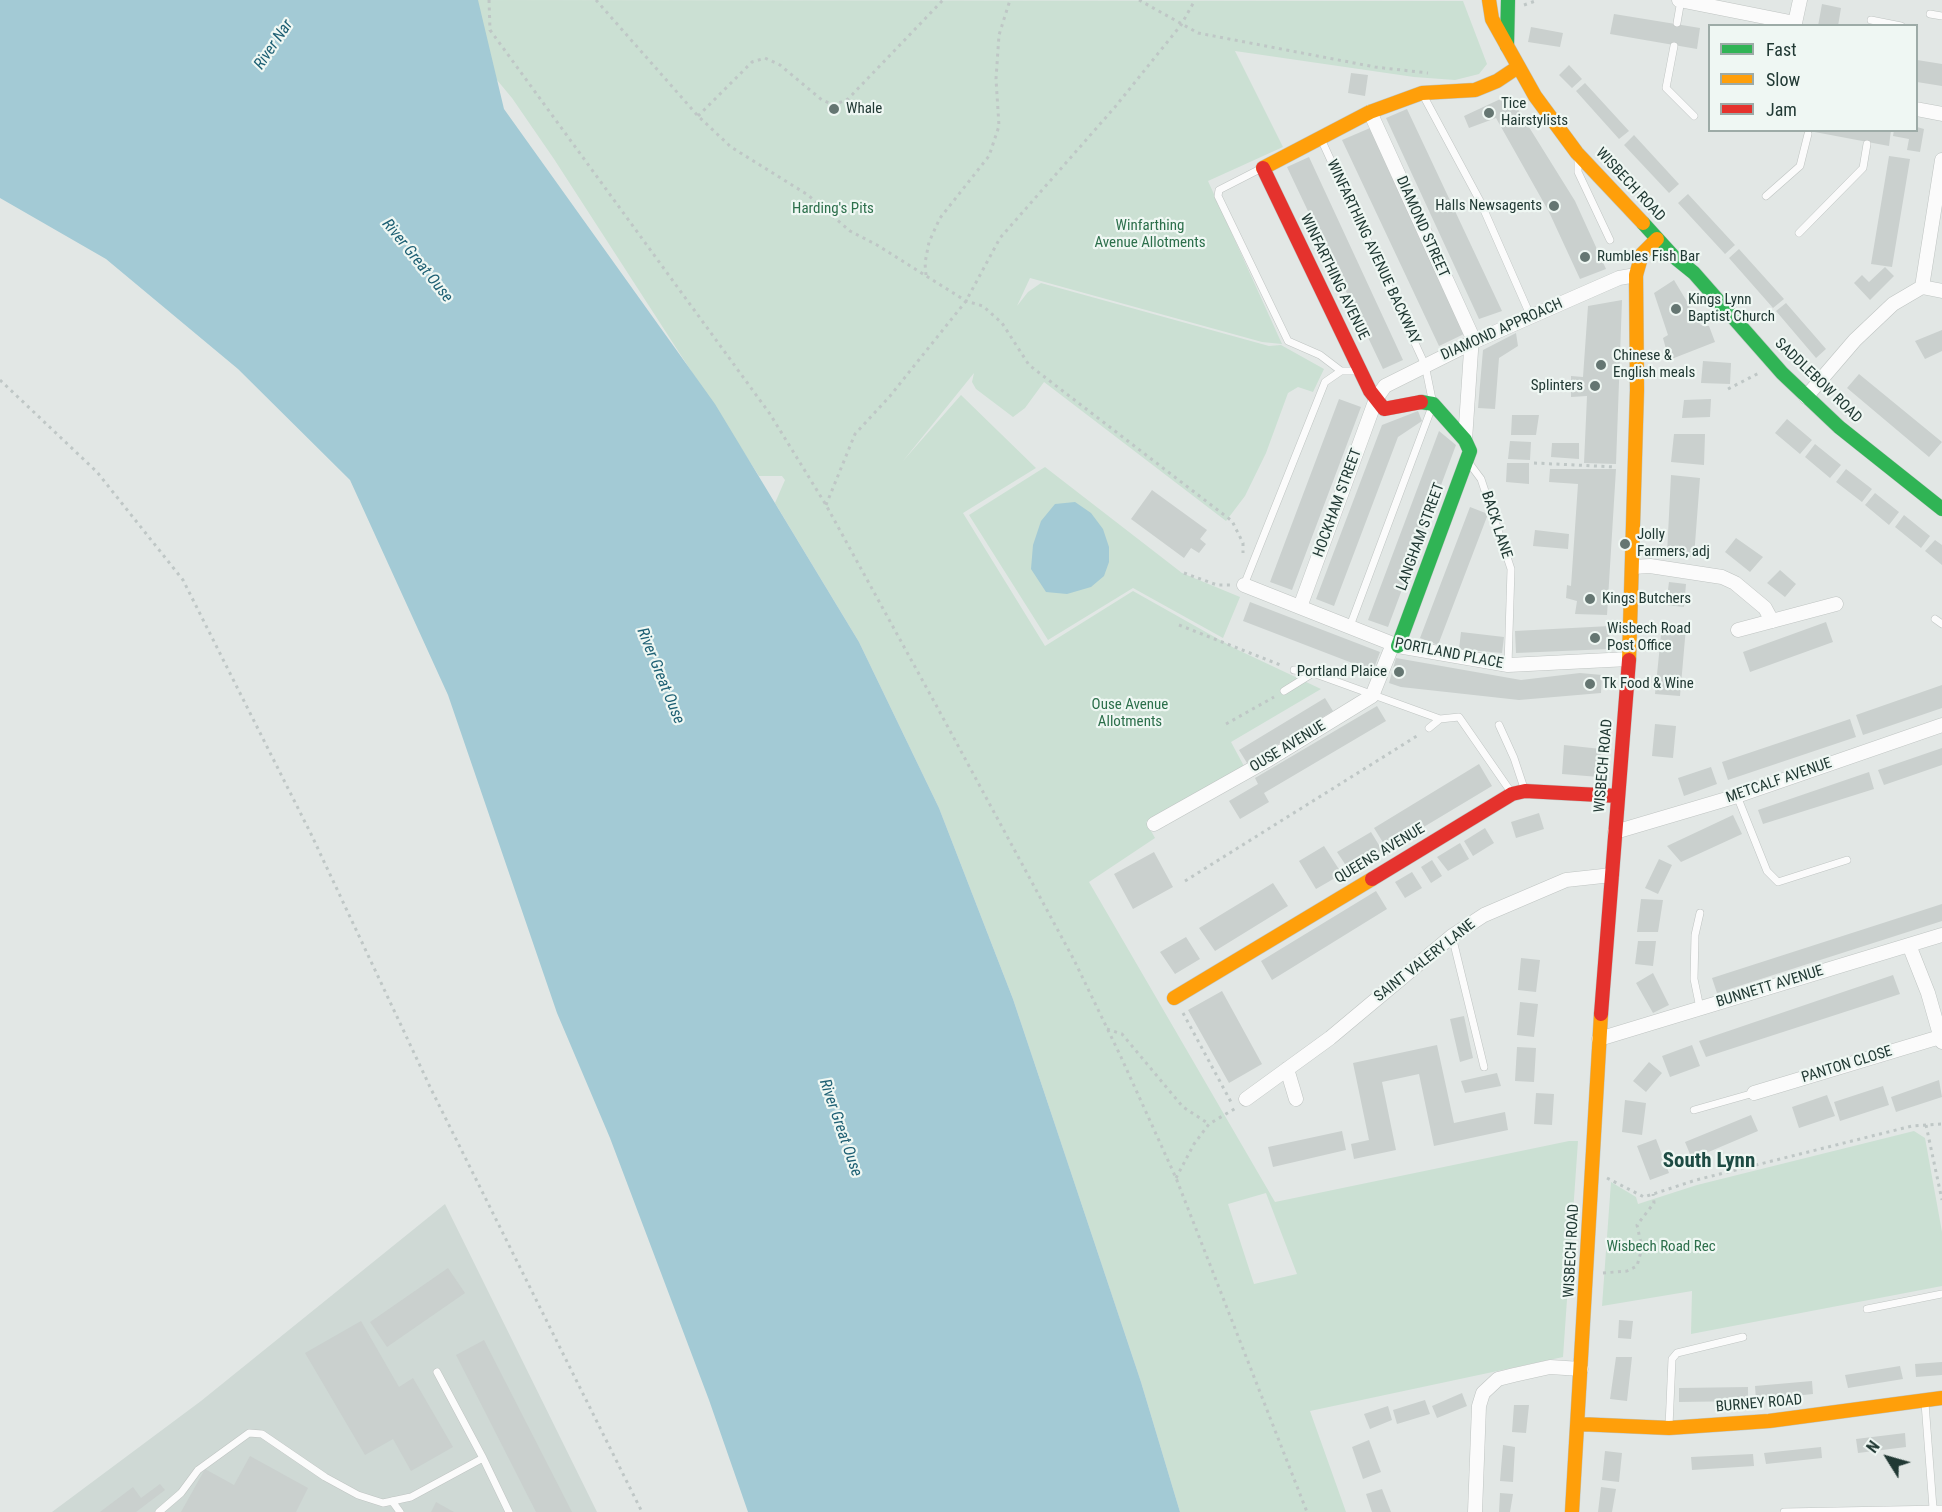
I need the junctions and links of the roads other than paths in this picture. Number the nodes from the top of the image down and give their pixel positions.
1 (1489, 0) edge
2 (1508, 0) edge
3 (1680, 0) edge
4 (1800, 0) edge
5 (1930, 14) dead end
6 (1942, 16) edge
7 (1871, 20) dead end
8 (1677, 23) dead end
9 (1795, 24) edge
10 (1893, 24) edge
11 (1507, 46) junction
12 (1674, 46) dead end
13 (1518, 67) junction
14 (1422, 93) junction
15 (1918, 109) edge
16 (1370, 112) junction
17 (1942, 114) edge
18 (1694, 116) dead end
19 (1808, 134) dead end
20 (1321, 139) junction
21 (1867, 144) dead end
22 (1577, 153) junction
23 (1942, 160) edge
24 (1263, 168) junction
25 (1766, 196) dead end
26 (1799, 233) dead end
27 (1657, 239) junction
28 (1610, 240) dead end
29 (1636, 275) junction
30 (1922, 287) junction
31 (1942, 291) edge
32 (1531, 316) junction
33 (1473, 342) junction
34 (1425, 365) junction
35 (1341, 371) junction
36 (1361, 371) junction
37 (1806, 397) junction
38 (1376, 399) junction
39 (1433, 404) junction
40 (1465, 440) junction
41 (1467, 461) junction
42 (1942, 509) edge
43 (1633, 567) junction
44 (1244, 585) joint
45 (1836, 604) dead end
46 (1300, 607) junction
47 (1935, 618) dead end
48 (1772, 621) junction
49 (1942, 624) edge
50 (1350, 626) junction
51 (1738, 630) dead end
52 (1396, 645) junction
53 (1629, 659) junction
54 (1508, 665) junction
55 (1294, 670) road end
56 (1312, 673) junction
57 (1284, 691) road end
58 (1372, 696) junction
59 (1440, 719) junction
60 (1499, 724) dead end
61 (1942, 725) edge
62 (1430, 728) road end
63 (1518, 792) junction
64 (1618, 796) junction
65 (1737, 796) junction
66 (1154, 824) dead end
67 (1615, 832) junction
68 (1847, 860) dead end
69 (1612, 875) junction
70 (1700, 913) dead end
71 (1942, 935) edge
72 (1452, 936) junction
73 (1909, 945) junction
74 (1174, 998) road end
75 (1700, 1008) junction
76 (1599, 1039) junction
77 (1941, 1039) edge
78 (1484, 1067) dead end
79 (1287, 1069) junction
80 (1754, 1093) joint
81 (1296, 1099) dead end
82 (1246, 1100) road end
83 (1694, 1110) dead end
84 (1942, 1294) edge
85 (1867, 1309) dead end
86 (1743, 1336) dead end
87 (1581, 1369) junction
88 (437, 1372) dead end
89 (1942, 1398) edge
90 (1925, 1401) junction
91 (1578, 1424) junction
92 (1669, 1428) junction
93 (483, 1458) junction
94 (392, 1501) junction
95 (1933, 1508) junction
96 (1942, 1509) edge
97 (159, 1512) edge
98 (400, 1512) edge
99 (509, 1512) edge
100 (1475, 1512) edge
101 (1572, 1512) edge
102 (1784, 1512) edge

1 - 11 street, WISBECH ROAD
2 - 11 street, WISBECH ROAD
3 - 8 lane
3 - 9 street
4 - 9 street
5 - 6 lane
7 - 10 lane
11 - 13 street, WISBECH ROAD
12 - 18 lane
13 - 14 street
13 - 22 street, WISBECH ROAD
14 - 16 street
14 - 32 lane
15 - 17 street
16 - 20 street
16 - 33 street, DIAMOND STREET
19 - 25 lane
20 - 24 street
20 - 34 lane, WINFARTHING AVENUE BACKWAY
21 - 26 lane
22 - 27 street, WISBECH ROAD
22 - 28 lane
23 - 30 street
24 - 35 lane
24 - 36 street, WINFARTHING AVENUE
27 - 29 street, WISBECH ROAD
27 - 37 street, SADDLEBOW ROAD
29 - 32 street, DIAMOND APPROACH
29 - 43 street, WISBECH ROAD
30 - 31 street
30 - 37 street
32 - 33 street, DIAMOND APPROACH
33 - 34 street, DIAMOND APPROACH
33 - 40 street
34 - 38 street, DIAMOND APPROACH
34 - 39 lane, WINFARTHING AVENUE BACKWAY
35 - 36 lane
35 - 44 lane
36 - 38 street, WINFARTHING AVENUE
37 - 42 street, SADDLEBOW ROAD
38 - 39 street
38 - 46 street, HOCKHAM STREET
39 - 40 street
39 - 50 lane
40 - 41 street, LANGHAM STREET
41 - 52 street, LANGHAM STREET
41 - 54 lane, BACK LANE
43 - 48 street
43 - 53 street, WISBECH ROAD
44 - 46 street, PORTLAND PLACE
45 - 48 street
46 - 50 street, PORTLAND PLACE
47 - 49 lane
48 - 51 street
50 - 52 street, PORTLAND PLACE
52 - 54 street, PORTLAND PLACE
52 - 58 street
53 - 54 street, PORTLAND PLACE
53 - 64 street, WISBECH ROAD
55 - 56 lane
56 - 57 lane
56 - 58 lane
58 - 59 lane
58 - 66 street, OUSE AVENUE
59 - 62 lane
59 - 63 lane
60 - 63 lane
61 - 65 street, METCALF AVENUE
63 - 64 street
63 - 74 street, QUEENS AVENUE
64 - 67 street, WISBECH ROAD
65 - 67 street, METCALF AVENUE
65 - 68 lane
67 - 69 street, WISBECH ROAD
69 - 72 street, SAINT VALERY LANE
69 - 76 street, WISBECH ROAD
70 - 75 lane
71 - 73 street, BUNNETT AVENUE
72 - 78 lane
72 - 79 street, SAINT VALERY LANE
73 - 75 street, BUNNETT AVENUE
73 - 77 street, PANTON CLOSE
75 - 76 street, BUNNETT AVENUE
76 - 87 street, WISBECH ROAD
77 - 80 street, PANTON CLOSE
79 - 81 street
79 - 82 street, SAINT VALERY LANE
80 - 83 lane
84 - 85 lane
86 - 92 lane
87 - 91 street, WISBECH ROAD
87 - 100 street
88 - 93 lane
89 - 90 street, BURNEY ROAD
90 - 92 street, BURNEY ROAD
90 - 95 lane
91 - 92 street, BURNEY ROAD
91 - 101 street, WISBECH ROAD
93 - 94 lane
93 - 99 lane
94 - 97 lane
94 - 98 lane
95 - 96 lane
95 - 102 lane

